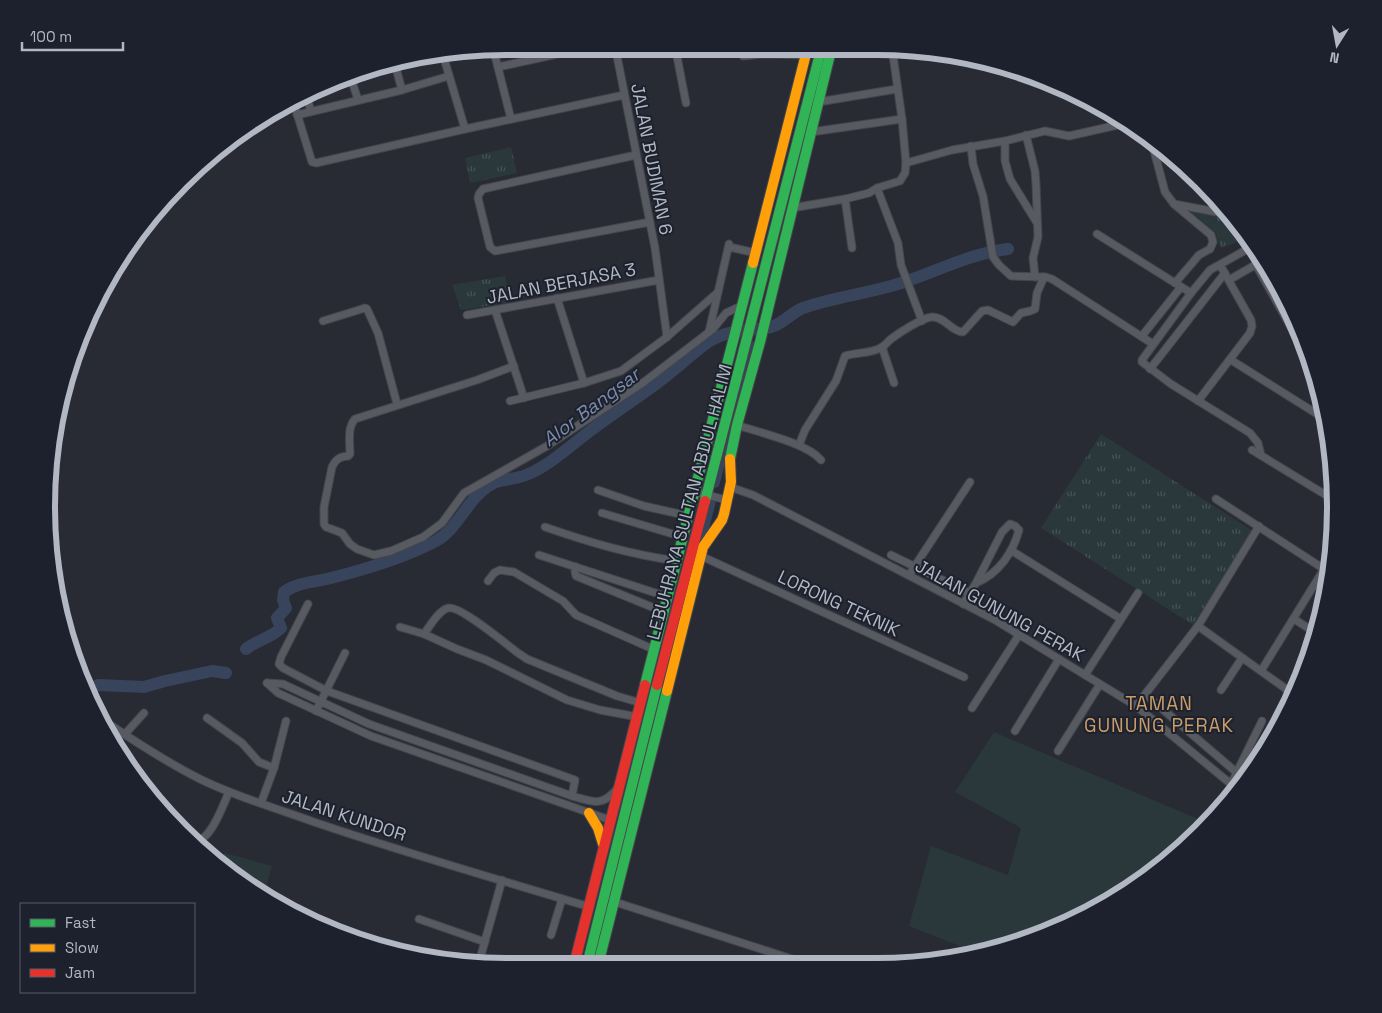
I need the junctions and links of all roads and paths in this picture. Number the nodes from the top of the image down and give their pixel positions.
1 (494, 55) edge
2 (553, 55) edge
3 (617, 55) edge
4 (677, 55) edge
5 (754, 55) edge
6 (806, 55) edge
7 (820, 55) edge
8 (830, 55) edge
9 (743, 56) dead end
10 (893, 56) edge
11 (444, 60) edge
12 (498, 67) junction
13 (396, 69) edge
14 (449, 76) junction
15 (352, 82) edge
16 (897, 88) junction
17 (402, 90) junction
18 (624, 95) junction
19 (358, 100) junction
20 (308, 101) edge
21 (818, 102) junction
22 (686, 103) dead end
23 (295, 108) edge
24 (311, 111) junction
25 (297, 115) junction
26 (511, 119) junction
27 (902, 120) junction
28 (1117, 125) edge
29 (465, 129) junction
30 (811, 132) junction
31 (1026, 135) junction
32 (1004, 141) junction
33 (971, 146) junction
34 (1154, 152) edge
35 (636, 155) junction
36 (906, 163) junction
37 (877, 188) junction
38 (845, 199) junction
39 (1174, 204) junction
40 (792, 208) junction
41 (1218, 212) edge
42 (650, 222) junction
43 (1037, 223) junction
44 (1096, 234) dead end
45 (852, 248) dead end
46 (1247, 250) edge
47 (756, 253) junction
48 (1256, 264) edge
49 (1220, 265) junction
50 (1227, 276) junction
51 (1035, 277) junction
52 (1044, 277) junction
53 (659, 280) junction
54 (1178, 285) junction
55 (718, 292) junction
56 (1191, 293) junction
57 (557, 298) junction
58 (743, 309) junction
59 (495, 310) junction
60 (467, 315) dead end
61 (324, 321) dead end
62 (922, 321) junction
63 (709, 332) junction
64 (1142, 336) junction
65 (667, 337) junction
66 (1153, 344) junction
67 (882, 347) junction
68 (1231, 360) junction
69 (514, 366) junction
70 (1150, 370) junction
71 (584, 383) junction
72 (894, 383) dead end
73 (524, 398) junction
74 (510, 401) dead end
75 (1198, 401) junction
76 (397, 404) junction
77 (1317, 415) edge
78 (737, 426) junction
79 (799, 445) junction
80 (1252, 450) dead end
81 (1261, 455) junction
82 (821, 460) dead end
83 (970, 482) dead end
84 (730, 487) junction
85 (598, 490) dead end
86 (695, 492) junction
87 (708, 495) junction
88 (1327, 495) edge
89 (1216, 499) dead end
90 (727, 500) junction
91 (602, 513) dead end
92 (688, 516) junction
93 (1258, 526) junction
94 (545, 528) dead end
95 (683, 537) junction
96 (1012, 551) junction
97 (538, 555) dead end
98 (891, 555) dead end
99 (701, 556) junction
100 (677, 561) junction
101 (914, 566) junction
102 (576, 567) junction
103 (1322, 568) edge
104 (1322, 573) edge
105 (909, 575) junction
106 (488, 581) dead end
107 (976, 583) junction
108 (969, 593) junction
109 (1138, 593) dead end
110 (668, 597) junction
111 (308, 604) dead end
112 (963, 604) junction
113 (664, 612) junction
114 (1121, 619) junction
115 (1294, 619) junction
116 (1198, 626) junction
117 (400, 627) dead end
118 (1310, 629) edge
119 (424, 634) junction
120 (1019, 635) junction
121 (655, 650) junction
122 (345, 653) dead end
123 (1242, 658) junction
124 (1059, 659) junction
125 (1261, 671) junction
126 (1086, 676) junction
127 (964, 677) dead end
128 (1100, 684) junction
129 (1221, 690) dead end
130 (1288, 690) edge
131 (327, 691) junction
132 (1146, 695) junction
133 (321, 701) junction
134 (641, 703) junction
135 (1136, 706) junction
136 (972, 708) dead end
137 (316, 711) junction
138 (144, 713) dead end
139 (638, 717) junction
140 (207, 718) dead end
141 (286, 721) dead end
142 (1262, 721) dead end
143 (112, 726) edge
144 (1015, 731) dead end
145 (125, 734) junction
146 (648, 746) junction
147 (1058, 750) dead end
148 (274, 768) junction
149 (1236, 772) junction
150 (621, 784) junction
151 (1231, 784) joint
152 (229, 792) junction
153 (572, 796) junction
154 (261, 804) junction
155 (589, 813) junction
156 (610, 820) junction
157 (202, 840) edge
158 (603, 848) junction
159 (502, 880) junction
160 (562, 898) junction
161 (615, 902) junction
162 (590, 907) junction
163 (419, 919) dead end
164 (551, 935) dead end
165 (485, 942) junction
166 (481, 957) edge
167 (576, 958) edge
168 (589, 958) edge
169 (600, 958) edge
170 (789, 958) edge

1 - 12 street
2 - 12 street
3 - 18 street, JALAN BUDIMAN 6
4 - 22 street
5 - 9 street
6 - 47 main road, LEBUHRAYA SULTAN ABDUL HALIM
7 - 87 main road, LEBUHRAYA SULTAN ABDUL HALIM
8 - 21 main road
10 - 16 street
11 - 14 street
12 - 26 street
13 - 17 street
14 - 17 street
14 - 29 street
15 - 19 street
16 - 21 street
16 - 27 street
17 - 19 street
18 - 26 street
18 - 35 street, JALAN BUDIMAN 6
19 - 24 street
20 - 24 street
21 - 30 main road
23 - 25 street
24 - 25 street
25 - 29 street
26 - 29 street
27 - 30 street
27 - 36 street
28 - 31 street
30 - 40 main road
31 - 32 street
31 - 43 street
32 - 33 street
32 - 43 street
33 - 36 street
33 - 51 street
34 - 39 street
35 - 42 street, JALAN BUDIMAN 6
35 - 42 street
36 - 37 street
37 - 38 street
37 - 62 street
38 - 40 street
38 - 45 street
39 - 41 street
39 - 54 street
40 - 78 main road
42 - 53 street, JALAN BUDIMAN 6
43 - 51 street
44 - 54 street
46 - 49 street
47 - 55 street
47 - 58 main road, LEBUHRAYA SULTAN ABDUL HALIM
48 - 50 street
49 - 50 street
49 - 56 street
50 - 68 street
50 - 70 street
51 - 52 street
52 - 62 street
52 - 64 street
53 - 57 street, JALAN BERJASA 3
53 - 65 street, JALAN BUDIMAN 6
54 - 56 street
54 - 64 street
55 - 63 street
55 - 65 street
56 - 66 street
57 - 59 street, JALAN BERJASA 3
57 - 71 street
58 - 63 street
58 - 86 main road, LEBUHRAYA SULTAN ABDUL HALIM
59 - 60 street, JALAN BERJASA 3
59 - 69 street
61 - 76 street
62 - 67 street
63 - 76 street
64 - 66 street
65 - 71 street
66 - 70 street
67 - 72 street
67 - 79 street
68 - 75 street
68 - 77 street
69 - 73 street
69 - 76 street
70 - 75 street
71 - 73 street
73 - 74 street
75 - 81 street
78 - 79 street
78 - 84 main road
79 - 82 street
80 - 81 street
81 - 88 street
83 - 101 street
84 - 90 main road
84 - 105 street, JALAN GUNUNG PERAK
85 - 92 street
86 - 87 street
86 - 92 main road, LEBUHRAYA SULTAN ABDUL HALIM
87 - 90 street
87 - 146 main road, LEBUHRAYA SULTAN ABDUL HALIM
89 - 93 street
90 - 99 main road
91 - 95 street
92 - 95 main road, LEBUHRAYA SULTAN ABDUL HALIM
93 - 103 street
93 - 116 street
94 - 100 street
95 - 100 main road, LEBUHRAYA SULTAN ABDUL HALIM
96 - 107 street
96 - 107 street
96 - 114 street
97 - 102 street
98 - 101 street
99 - 127 street, LORONG TEKNIK
99 - 146 main road
100 - 110 main road, LEBUHRAYA SULTAN ABDUL HALIM
101 - 105 street
101 - 108 street
102 - 110 street
102 - 113 street
104 - 115 street
105 - 112 street, JALAN GUNUNG PERAK
106 - 121 street
107 - 108 street
108 - 112 street
109 - 114 street
110 - 113 main road, LEBUHRAYA SULTAN ABDUL HALIM
111 - 131 street
112 - 120 street, JALAN GUNUNG PERAK
113 - 121 main road, LEBUHRAYA SULTAN ABDUL HALIM
114 - 126 street
115 - 118 street
115 - 125 street
116 - 123 street
116 - 132 street
117 - 119 street
119 - 134 street
119 - 139 street
120 - 124 street, JALAN GUNUNG PERAK
120 - 136 street
121 - 134 main road, LEBUHRAYA SULTAN ABDUL HALIM
122 - 131 street
123 - 125 street
123 - 129 street
124 - 126 street, JALAN GUNUNG PERAK
124 - 144 street
125 - 130 street
126 - 128 street, JALAN GUNUNG PERAK
128 - 135 street, JALAN GUNUNG PERAK
128 - 147 street
131 - 133 street
131 - 153 street
132 - 135 street
132 - 149 street
133 - 137 street
133 - 137 street
133 - 153 street
134 - 139 main road, LEBUHRAYA SULTAN ABDUL HALIM
135 - 151 street, JALAN GUNUNG PERAK
137 - 155 street
138 - 145 street
139 - 150 main road, LEBUHRAYA SULTAN ABDUL HALIM
140 - 148 street
141 - 148 street
142 - 149 street
143 - 145 street, JALAN KUNDOR
145 - 152 street, JALAN KUNDOR
146 - 161 main road
146 - 168 main road, LEBUHRAYA SULTAN ABDUL HALIM
148 - 154 street
149 - 151 street
150 - 153 street
150 - 156 main road, LEBUHRAYA SULTAN ABDUL HALIM
152 - 154 street, JALAN KUNDOR
152 - 157 street
154 - 159 street, JALAN KUNDOR
155 - 156 street
155 - 158 main road
156 - 158 main road, LEBUHRAYA SULTAN ABDUL HALIM
158 - 162 main road, LEBUHRAYA SULTAN ABDUL HALIM
159 - 160 street, JALAN KUNDOR
159 - 165 street
160 - 162 street, JALAN KUNDOR
160 - 164 street
161 - 169 main road
161 - 170 street
162 - 167 main road, LEBUHRAYA SULTAN ABDUL HALIM
163 - 165 street
165 - 166 street

